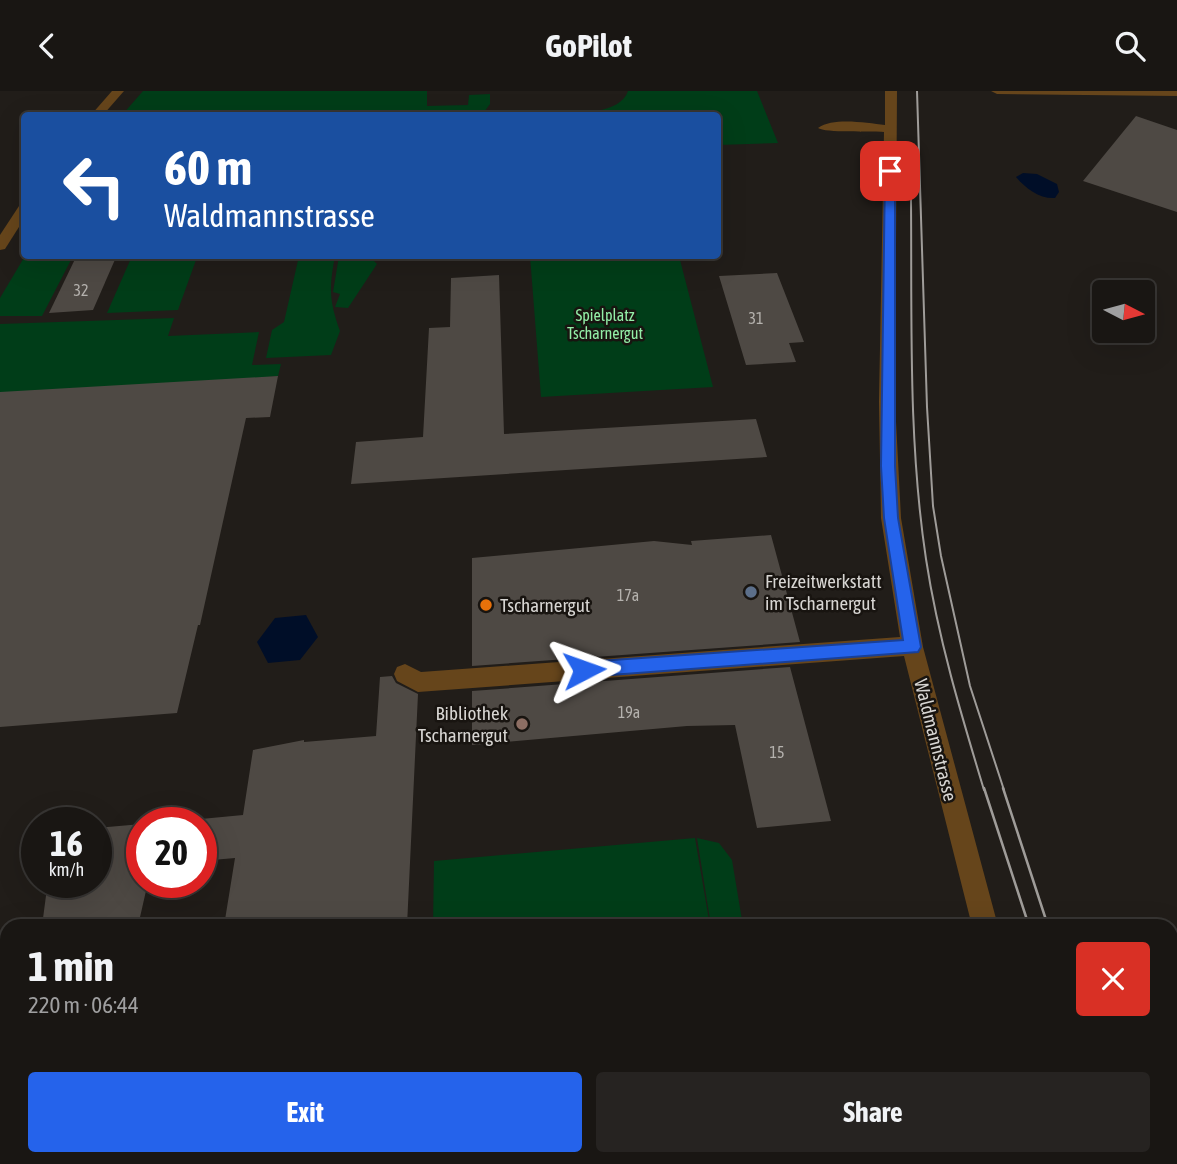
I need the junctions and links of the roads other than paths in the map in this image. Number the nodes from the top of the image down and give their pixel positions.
1 (118, 91) edge
2 (891, 91) edge
3 (997, 91) edge
4 (1081, 91) edge
5 (1177, 93) edge
6 (100, 112) edge
7 (824, 128) dead end
8 (889, 129) junction
9 (21, 214) edge
10 (0, 246) edge
11 (912, 647) junction
12 (405, 674) dead end
13 (983, 919) edge

1 - 6 street
2 - 8 street, Waldmannstrasse
3 - 4 street
4 - 5 street
7 - 8 street
8 - 11 street, Waldmannstrasse
9 - 10 street
11 - 12 street
11 - 13 street, Waldmannstrasse

